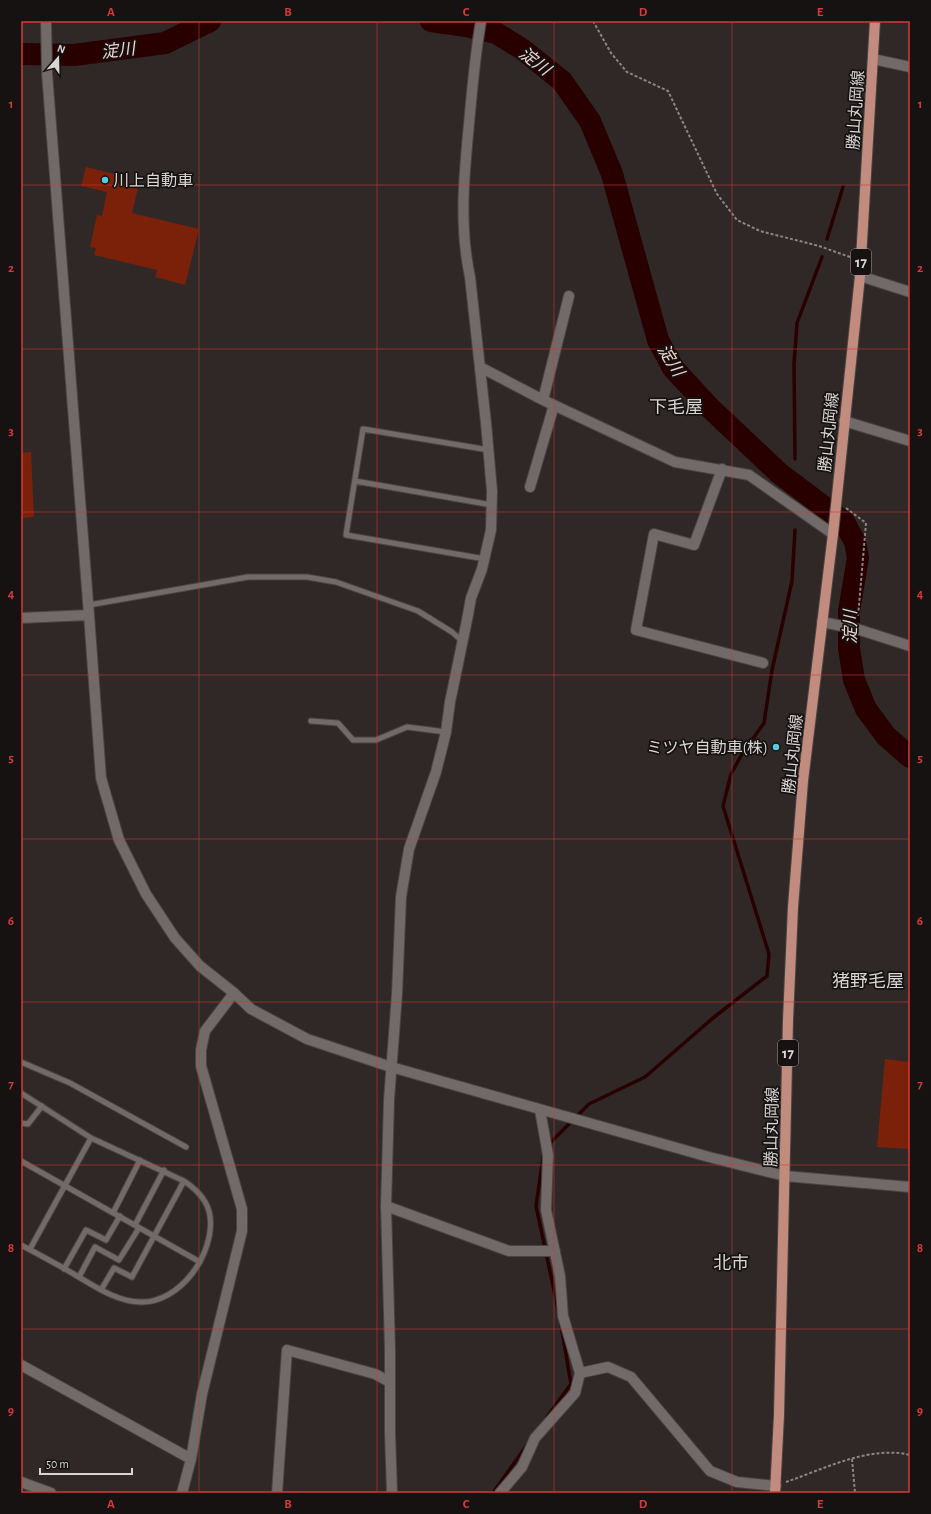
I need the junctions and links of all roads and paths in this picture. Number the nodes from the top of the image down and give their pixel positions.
1 (46, 21) edge
2 (481, 21) edge
3 (593, 21) edge
4 (875, 21) edge
5 (873, 59) junction
6 (910, 67) edge
7 (861, 261) junction
8 (860, 276) junction
9 (910, 292) edge
10 (569, 296) dead end
11 (480, 367) junction
12 (543, 400) junction
13 (554, 405) junction
14 (844, 421) junction
15 (910, 441) edge
16 (489, 450) junction
17 (722, 469) junction
18 (355, 481) junction
19 (530, 487) dead end
20 (836, 501) junction
21 (492, 505) junction
22 (833, 530) junction
23 (485, 559) junction
24 (89, 610) junction
25 (21, 618) edge
26 (822, 622) junction
27 (857, 629) junction
28 (463, 642) junction
29 (910, 646) edge
30 (763, 663) dead end
31 (311, 721) dead end
32 (446, 732) junction
33 (234, 993) junction
34 (21, 1062) edge
35 (391, 1067) junction
36 (21, 1093) edge
37 (42, 1106) junction
38 (540, 1110) junction
39 (21, 1123) edge
40 (91, 1138) junction
41 (186, 1147) dead end
42 (140, 1160) junction
43 (22, 1163) edge
44 (164, 1170) junction
45 (785, 1176) junction
46 (184, 1181) junction
47 (64, 1186) junction
48 (910, 1187) edge
49 (386, 1206) junction
50 (113, 1213) junction
51 (120, 1216) junction
52 (137, 1226) junction
53 (153, 1236) junction
54 (21, 1244) edge
55 (30, 1249) junction
56 (555, 1251) junction
57 (200, 1262) junction
58 (64, 1269) junction
59 (79, 1277) junction
60 (101, 1290) junction
61 (21, 1365) edge
62 (580, 1373) junction
63 (390, 1382) junction
64 (910, 1455) edge
65 (191, 1459) junction
66 (852, 1459) junction
67 (21, 1482) edge
68 (776, 1490) edge
69 (51, 1493) edge
70 (182, 1493) edge
71 (277, 1493) edge
72 (392, 1493) edge
73 (500, 1493) edge
74 (855, 1493) edge

1 - 24 street
2 - 11 street
3 - 7 path
4 - 5 main road, 勝山丸岡線 / 17
5 - 6 street
5 - 7 main road, 勝山丸岡線 / 17
7 - 8 main road, 勝山丸岡線 / 17
8 - 9 street
8 - 14 main road, 勝山丸岡線 / 17
10 - 12 street
11 - 12 street
11 - 16 street
12 - 13 street
13 - 17 street
13 - 19 street
14 - 15 street
14 - 20 main road, 勝山丸岡線 / 17
16 - 18 lane
16 - 21 street
17 - 22 street
17 - 30 street
18 - 21 lane
18 - 23 lane
20 - 22 main road, 勝山丸岡線 / 17
20 - 27 path
21 - 23 street
22 - 26 main road, 勝山丸岡線 / 17
23 - 28 street
24 - 25 street
24 - 28 lane
24 - 33 street
26 - 27 street
26 - 45 main road, 勝山丸岡線 / 17
27 - 29 street
28 - 32 street
31 - 32 lane
32 - 35 street
33 - 35 street
33 - 65 street
34 - 41 lane
35 - 38 street
35 - 49 street
36 - 37 lane
37 - 39 lane
37 - 40 lane
38 - 45 street
38 - 56 street
40 - 42 lane
40 - 47 lane
42 - 44 lane
42 - 50 lane
43 - 47 lane
44 - 46 lane
44 - 52 lane
45 - 48 street
45 - 68 main road, 勝山丸岡線 / 17
46 - 53 lane
46 - 57 lane
47 - 50 lane
47 - 55 lane
49 - 56 street
49 - 63 street
50 - 51 lane
51 - 52 lane
51 - 58 lane
52 - 53 lane
52 - 59 lane
53 - 57 lane
53 - 60 lane
54 - 55 lane
55 - 58 lane
56 - 62 street
57 - 60 lane
58 - 59 lane
59 - 60 lane
61 - 65 street
62 - 68 street
62 - 73 street
63 - 71 street
63 - 72 street
64 - 66 path
65 - 70 street
66 - 68 path
66 - 74 path
67 - 69 street

